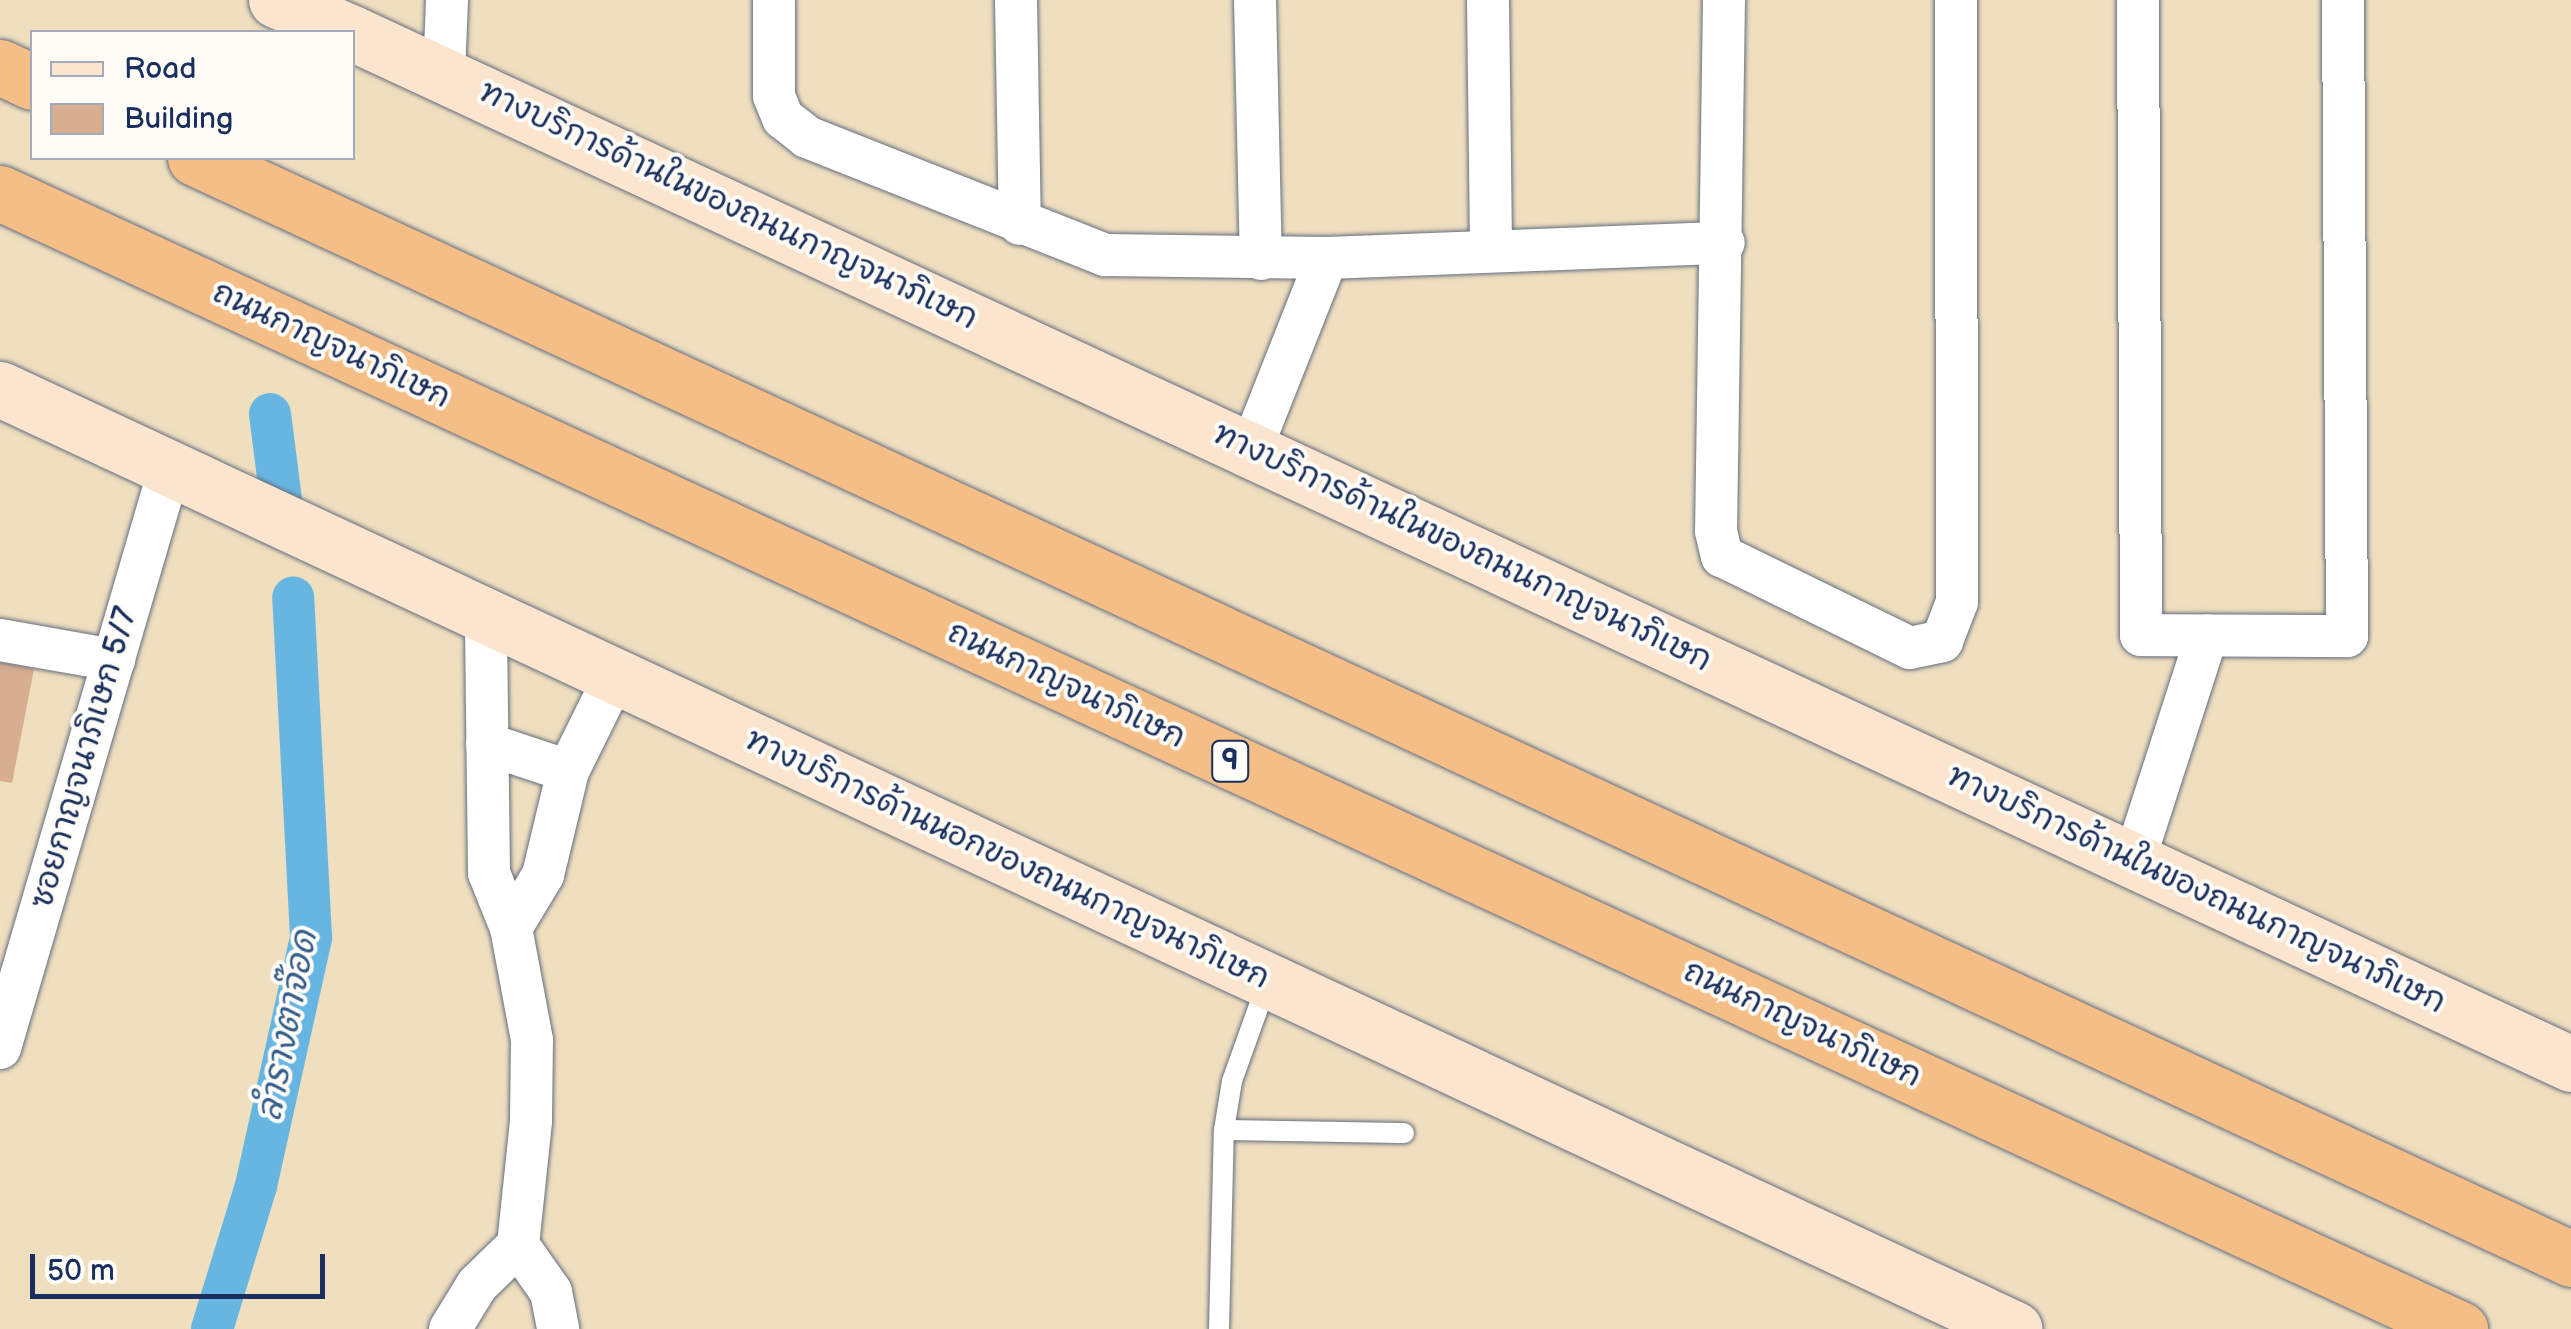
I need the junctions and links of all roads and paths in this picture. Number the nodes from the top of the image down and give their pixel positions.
1 (276, 0) edge
2 (447, 0) edge
3 (774, 0) edge
4 (1016, 0) edge
5 (1255, 0) edge
6 (1488, 0) edge
7 (1724, 0) edge
8 (1956, 0) edge
9 (2138, 0) edge
10 (2344, 0) edge
11 (344, 30) edge
12 (355, 35) edge
13 (0, 67) edge
14 (444, 73) junction
15 (30, 81) edge
16 (199, 160) edge
17 (0, 193) edge
18 (1020, 224) junction
19 (1724, 244) junction
20 (1491, 251) junction
21 (1327, 258) junction
22 (1262, 259) junction
23 (0, 389) edge
24 (1252, 446) junction
25 (170, 467) junction
26 (486, 620) junction
27 (2207, 635) junction
28 (0, 640) edge
29 (114, 660) junction
30 (613, 680) junction
31 (488, 744) junction
32 (568, 770) junction
33 (2134, 861) junction
34 (511, 928) junction
35 (1268, 980) junction
36 (4, 1020) edge
37 (2571, 1064) edge
38 (1224, 1130) junction
39 (1404, 1133) dead end
40 (518, 1245) junction
41 (2571, 1259) edge
42 (450, 1329) edge
43 (558, 1329) edge
44 (1219, 1329) edge
45 (2014, 1329) edge
46 (2460, 1329) edge

1 - 11 main road, ทางบริการด้านในของถนนกาญจนาภิเษก
2 - 14 street
3 - 18 street
4 - 18 street
5 - 22 street
6 - 20 street
7 - 19 street
8 - 19 street
9 - 27 street
10 - 27 street
12 - 14 main road, ทางบริการด้านในของถนนกาญจนาภิเษก
13 - 15 highway
14 - 24 main road, ทางบริการด้านในของถนนกาญจนาภิเษก
16 - 41 highway
17 - 46 highway, ถนนกาญจนาภิเษก / 9
18 - 22 street
19 - 20 street
20 - 21 street
21 - 22 street
21 - 24 street
23 - 25 main road, ทางบริการด้านนอกของถนนกาญจนาภิเษก
24 - 33 main road, ทางบริการด้านในของถนนกาญจนาภิเษก
25 - 26 main road, ทางบริการด้านนอกของถนนกาญจนาภิเษก
25 - 29 street, ซอยกาญจนาภิเษก 5/7
26 - 30 main road, ทางบริการด้านนอกของถนนกาญจนาภิเษก
26 - 31 street
27 - 33 street
28 - 29 street
29 - 36 street, ซอยกาญจนาภิเษก 5/7
30 - 32 street
30 - 35 main road, ทางบริการด้านนอกของถนนกาญจนาภิเษก
31 - 32 street
31 - 34 street
32 - 34 street
33 - 37 main road, ทางบริการด้านในของถนนกาญจนาภิเษก
34 - 40 street
35 - 38 lane
35 - 45 main road, ทางบริการด้านนอกของถนนกาญจนาภิเษก
38 - 39 lane
38 - 44 lane
40 - 42 street
40 - 43 street

